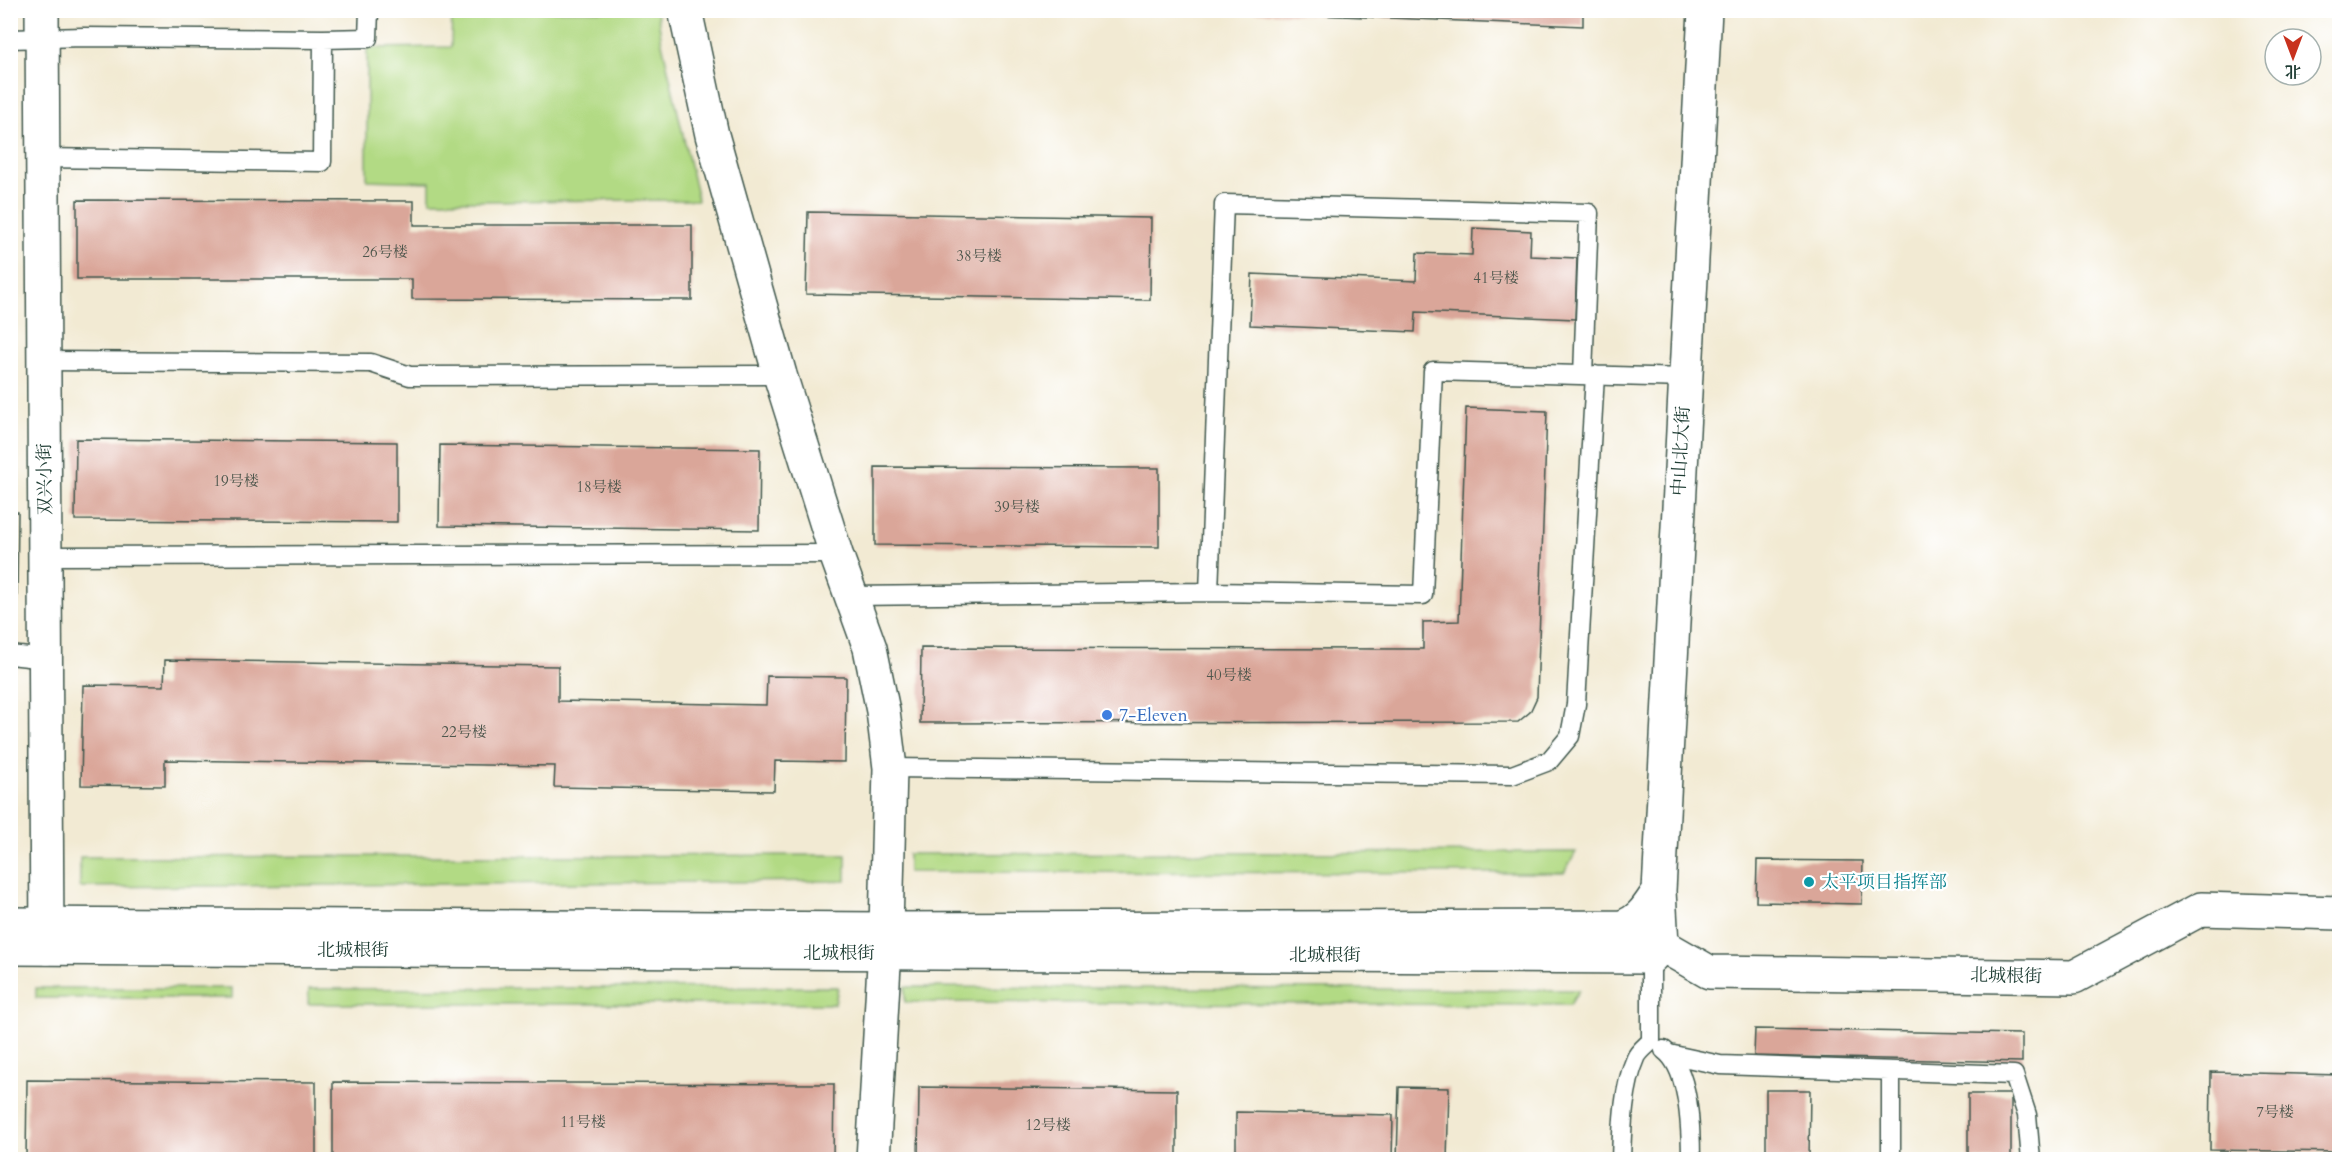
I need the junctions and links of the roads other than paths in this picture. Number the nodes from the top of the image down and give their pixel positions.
1 (369, 10) edge
2 (685, 10) edge
3 (1706, 10) edge
4 (32, 29) edge
5 (323, 39) junction
6 (43, 158) junction
7 (44, 361) junction
8 (780, 375) junction
9 (1589, 375) junction
10 (1685, 378) junction
11 (836, 554) junction
12 (46, 556) junction
13 (1209, 592) junction
14 (852, 596) junction
15 (10, 655) edge
16 (46, 659) junction
17 (890, 768) junction
18 (1659, 891) junction
19 (2340, 913) edge
20 (10, 924) edge
21 (1633, 924) junction
22 (48, 936) junction
23 (886, 941) junction
24 (10, 948) edge
25 (1657, 951) junction
26 (1651, 1041) junction
27 (1669, 1054) junction
28 (1891, 1071) junction
29 (873, 1160) edge
30 (1621, 1160) edge
31 (1691, 1160) edge
32 (1891, 1160) edge
33 (2031, 1160) edge

1 - 5 lane
2 - 8 street
3 - 10 street, 中山北大街
4 - 5 lane
4 - 6 street, 双兴小街
5 - 6 lane
6 - 7 street, 双兴小街
7 - 8 lane
7 - 12 street, 双兴小街
8 - 11 street
9 - 10 lane
9 - 13 lane
9 - 13 lane
9 - 17 lane
10 - 18 street, 中山北大街
11 - 12 lane
11 - 14 street
12 - 16 street, 双兴小街
13 - 14 lane
14 - 17 street
15 - 16 lane
16 - 22 street, 双兴小街
17 - 23 street
18 - 21 street
18 - 25 street
19 - 25 street, 北城根街
20 - 22 street, 北城根街
21 - 23 street, 北城根街
21 - 25 street, 北城根街
22 - 23 street, 北城根街
22 - 24 street, 北城根街
23 - 25 street, 北城根街
23 - 29 street
25 - 26 lane
26 - 27 lane
26 - 30 lane
27 - 28 lane
27 - 31 lane
28 - 32 lane
28 - 33 lane

